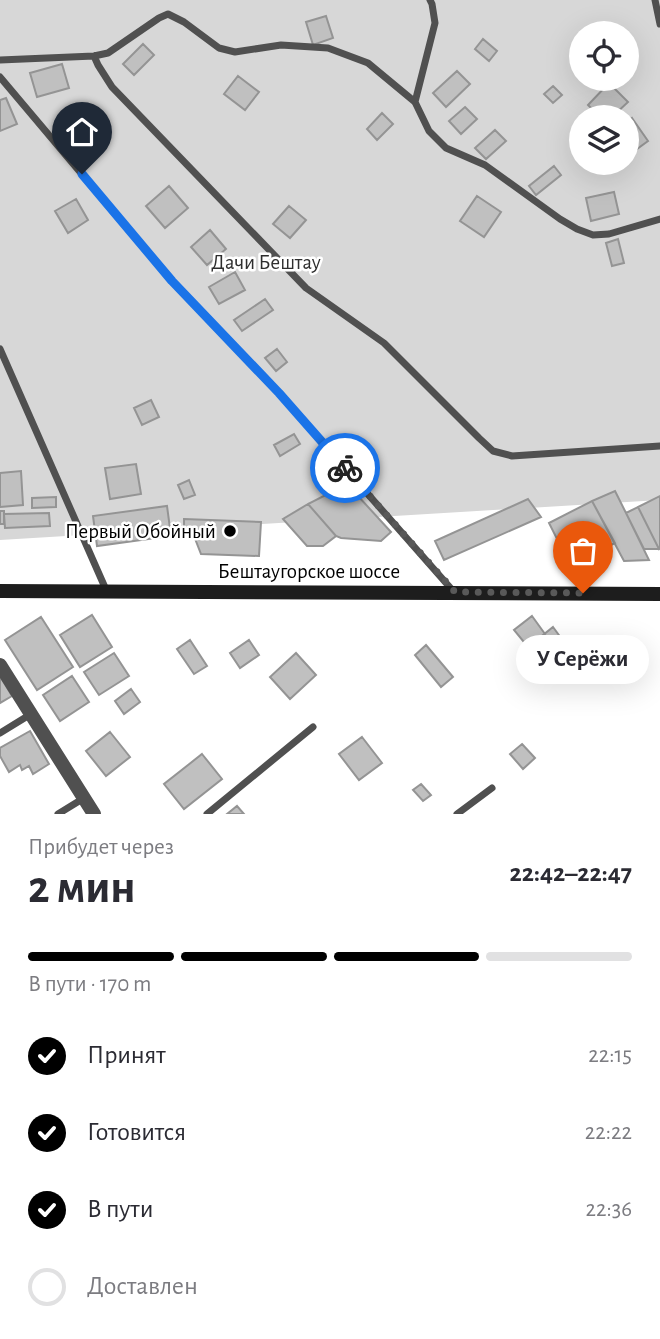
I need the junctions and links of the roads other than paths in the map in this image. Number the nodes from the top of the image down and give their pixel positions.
1 (429, 0) edge
2 (655, 0) edge
3 (660, 24) edge
4 (94, 56) junction
5 (0, 60) edge
6 (0, 76) edge
7 (415, 102) junction
8 (660, 219) edge
9 (0, 349) edge
10 (660, 446) edge
11 (0, 591) edge
12 (107, 592) junction
13 (455, 592) junction
14 (660, 594) edge
15 (0, 665) edge
16 (31, 714) junction
17 (313, 727) dead end
18 (0, 733) edge
19 (492, 788) dead end
20 (84, 798) junction
21 (58, 814) edge
22 (94, 814) edge
23 (207, 814) edge
24 (457, 814) edge

1 - 7 lane
2 - 3 lane
4 - 5 lane
4 - 7 lane
4 - 10 lane
6 - 13 lane
7 - 8 lane
9 - 12 lane
11 - 12 main road, Бештаугорское шоссе
12 - 13 main road, Бештаугорское шоссе
13 - 14 main road, Бештаугорское шоссе
15 - 16 street
16 - 18 lane
16 - 20 street
17 - 23 lane
19 - 24 lane
20 - 21 lane
20 - 22 street

